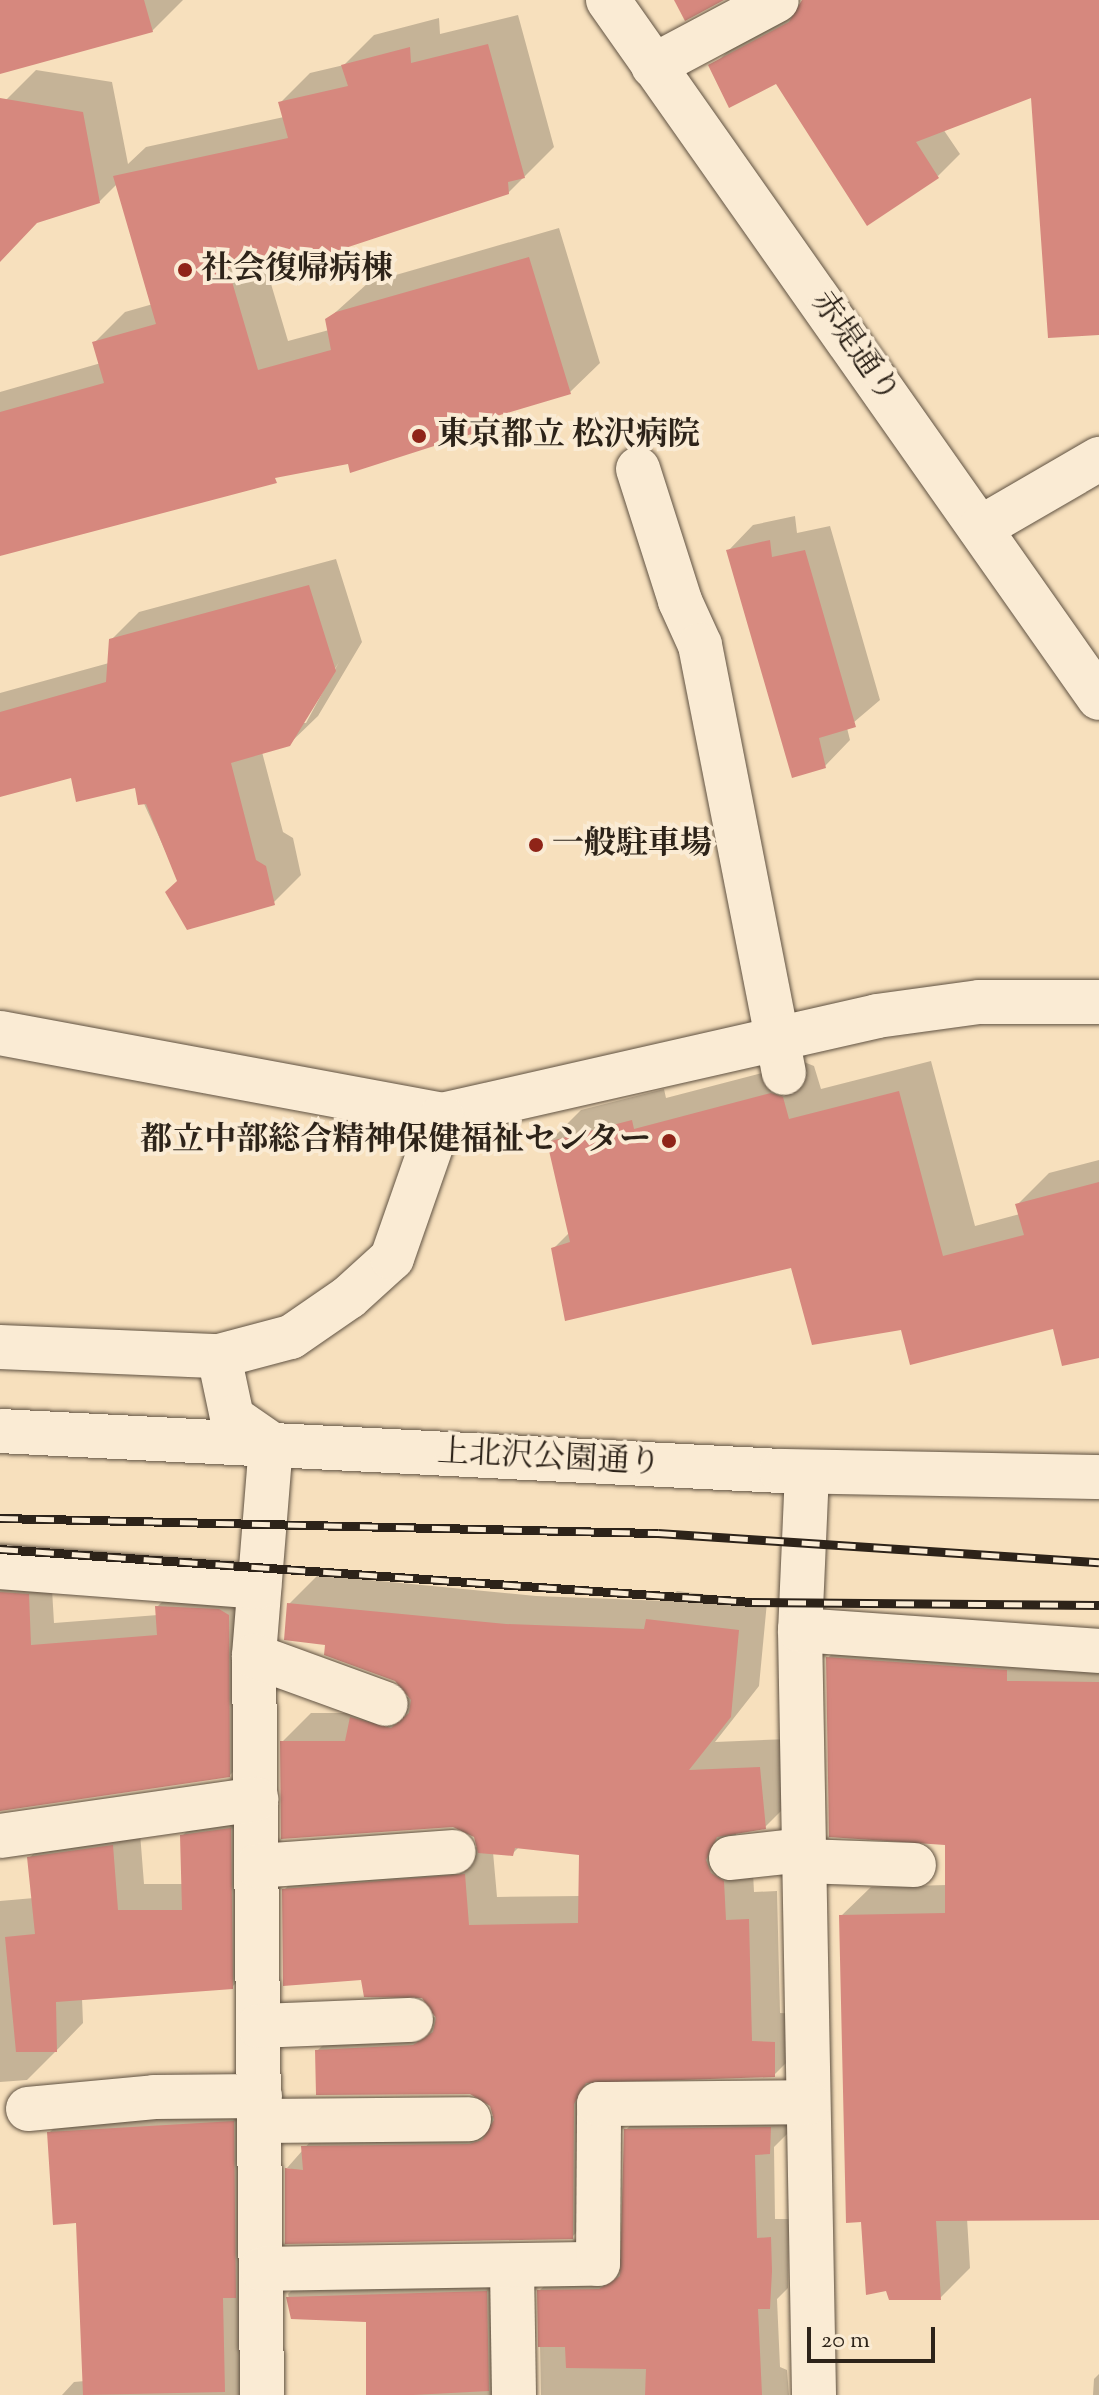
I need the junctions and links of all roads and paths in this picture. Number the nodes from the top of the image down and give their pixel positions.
1 (608, 0) edge
2 (777, 0) edge
3 (653, 66) junction
4 (1099, 459) edge
5 (638, 469) dead end
6 (980, 528) junction
7 (1099, 698) edge
8 (1099, 1002) edge
9 (0, 1033) edge
10 (779, 1054) junction
11 (442, 1115) junction
12 (0, 1347) edge
13 (219, 1356) junction
14 (0, 1431) edge
15 (271, 1444) junction
16 (807, 1472) junction
17 (1099, 1477) edge
18 (0, 1567) edge
19 (259, 1587) junction
20 (800, 1630) junction
21 (1099, 1651) edge
22 (254, 1656) junction
23 (386, 1704) dead end
24 (256, 1799) junction
25 (0, 1836) edge
26 (454, 1852) dead end
27 (804, 1856) junction
28 (731, 1858) dead end
29 (914, 1865) dead end
30 (257, 1866) junction
31 (411, 2020) dead end
32 (259, 2026) junction
33 (808, 2102) junction
34 (260, 2108) junction
35 (28, 2109) dead end
36 (469, 2119) dead end
37 (512, 2268) junction
38 (262, 2269) junction
39 (262, 2395) edge
40 (514, 2395) edge
41 (814, 2395) edge

1 - 3 street, 赤堤通り
2 - 3 street
3 - 6 street, 赤堤通り
4 - 6 street
5 - 10 street
6 - 7 street, 赤堤通り
8 - 10 street
9 - 11 street
10 - 11 street
11 - 13 street
12 - 13 street
13 - 15 street
14 - 15 street, 上北沢公園通り
15 - 16 street, 上北沢公園通り
15 - 19 street
16 - 17 street, 上北沢公園通り
16 - 20 street
18 - 19 street
19 - 22 street
20 - 21 street
20 - 27 street
22 - 23 street
22 - 24 street
24 - 25 street
24 - 30 street
26 - 30 street
27 - 28 street
27 - 29 street
27 - 33 street
30 - 32 street
31 - 32 street
32 - 34 street
33 - 37 street
33 - 41 street
34 - 35 street
34 - 36 street
34 - 38 street
37 - 38 street
37 - 40 street
38 - 39 street

